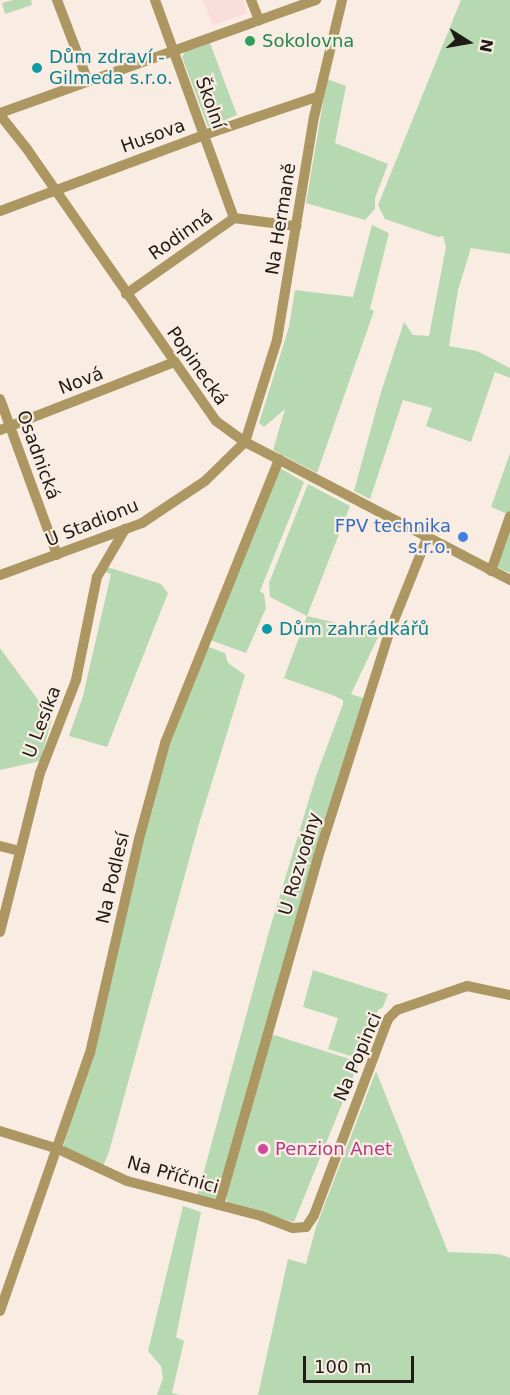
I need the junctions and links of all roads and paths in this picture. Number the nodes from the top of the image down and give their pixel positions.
1 (57, 0) edge
2 (154, 0) edge
3 (251, 0) edge
4 (316, 0) edge
5 (342, 0) edge
6 (259, 20) junction
7 (174, 51) junction
8 (88, 81) junction
9 (319, 96) junction
10 (0, 114) edge
11 (204, 135) junction
12 (55, 190) junction
13 (0, 211) edge
14 (234, 218) junction
15 (296, 226) junction
16 (126, 294) junction
17 (174, 362) junction
18 (0, 399) edge
19 (5, 428) edge
20 (245, 442) junction
21 (279, 459) junction
22 (510, 516) edge
23 (125, 529) junction
24 (427, 538) junction
25 (57, 555) junction
26 (491, 571) junction
27 (0, 575) edge
28 (510, 580) edge
29 (0, 846) edge
30 (20, 851) junction
31 (0, 932) edge
32 (510, 994) edge
33 (0, 1131) edge
34 (58, 1149) junction
35 (219, 1205) junction
36 (306, 1227) joint
37 (0, 1311) edge

1 - 8 street
2 - 7 street, Školní
3 - 6 street
4 - 6 street
5 - 9 street, Na Hermaně
6 - 7 street
7 - 8 street
7 - 11 street, Školní
8 - 10 street
9 - 11 street, Husova
9 - 15 street, Na Hermaně
10 - 12 street, Popinecká
11 - 12 street, Husova
11 - 14 street, Školní
12 - 13 street, Husova
12 - 16 street, Popinecká
14 - 15 street, Rodinná
14 - 16 street, Rodinná
15 - 20 street, Na Hermaně
16 - 17 street, Popinecká
17 - 19 street, Nová
17 - 20 street, Popinecká
18 - 19 street, Osadnická
19 - 25 street, Osadnická
20 - 21 street, Popinecká
20 - 23 street, U Stadionu
21 - 24 street, Popinecká
21 - 34 street, Na Podlesí
22 - 26 street
23 - 25 street, U Stadionu
23 - 30 street, U Lesíka
24 - 26 street, Popinecká
24 - 35 street, U Rozvodny
25 - 27 street, U Stadionu
26 - 28 street, Popinecká
29 - 30 street
30 - 31 street, U Lesíka
32 - 36 street, Na Popinci
33 - 34 street, Na Příčnici
34 - 35 street, Na Příčnici
34 - 37 street, Na Podlesí
35 - 36 street, Na Příčnici

